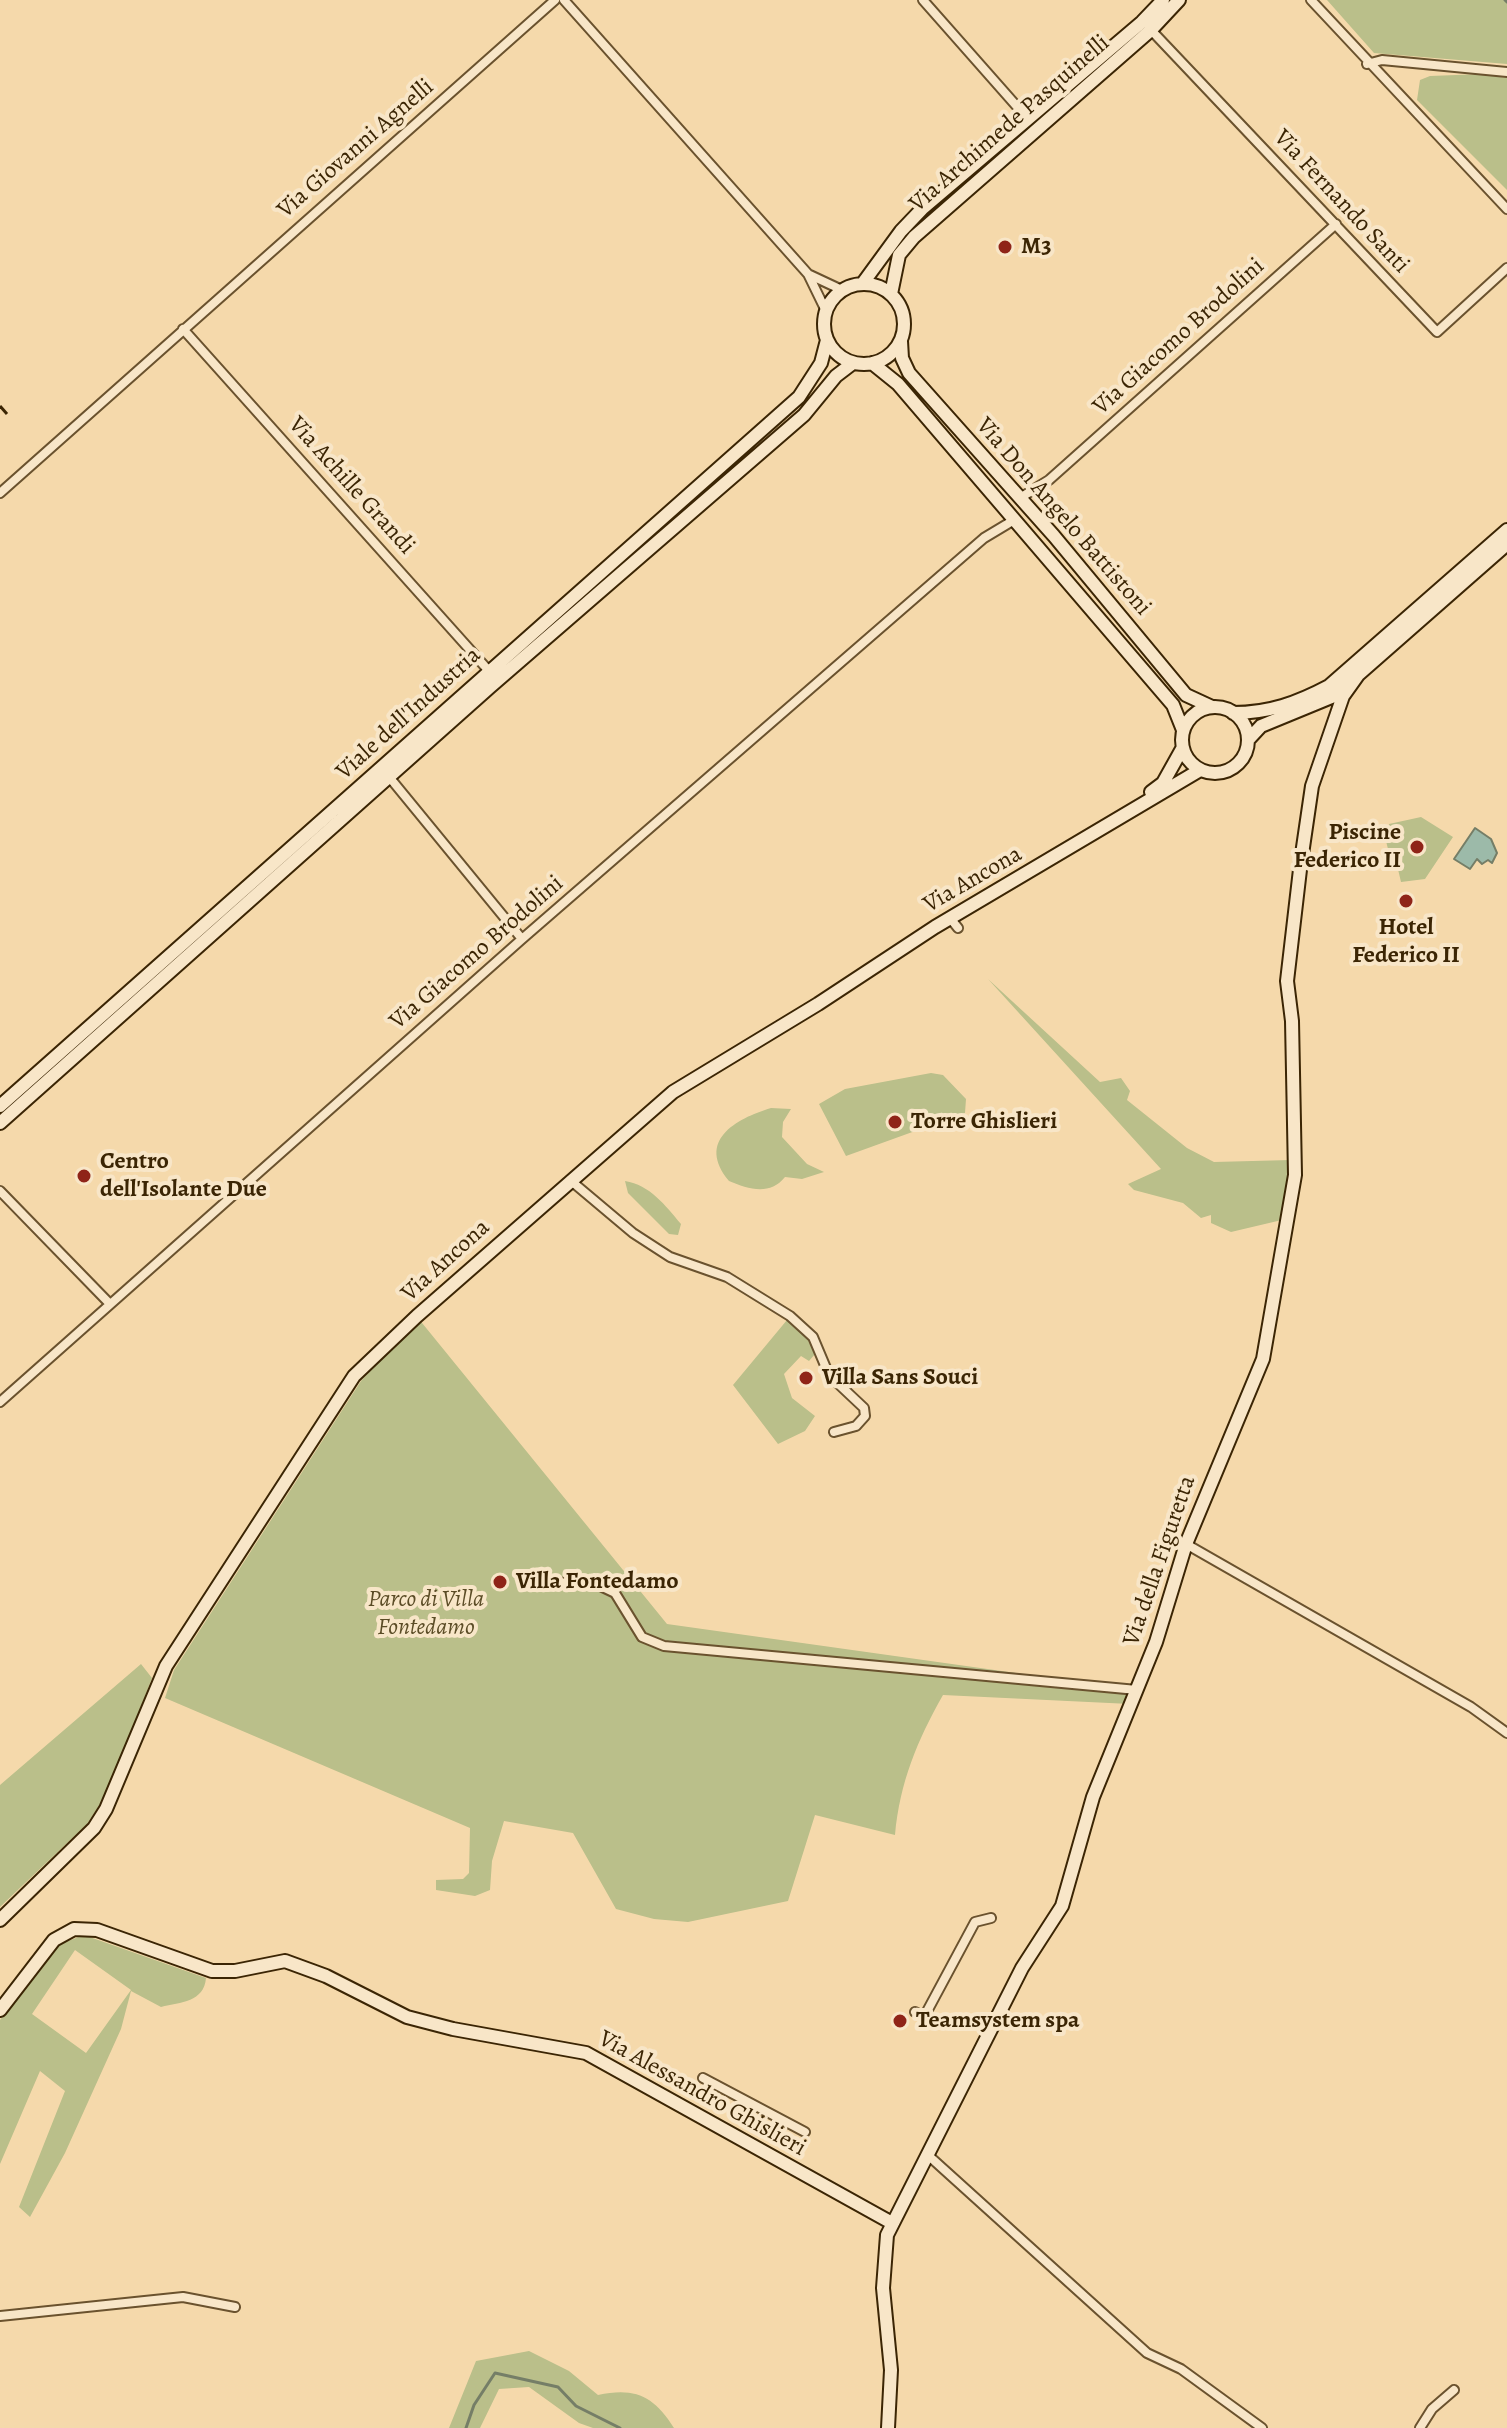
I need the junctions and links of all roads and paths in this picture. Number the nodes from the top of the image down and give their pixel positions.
1 (555, 0) edge
2 (564, 0) edge
3 (923, 0) edge
4 (1163, 0) edge
5 (1179, 0) edge
6 (1311, 0) edge
7 (1151, 30) junction
8 (1367, 64) junction
9 (1507, 72) edge
10 (1028, 119) junction
11 (1507, 209) edge
12 (1336, 224) junction
13 (1507, 268) edge
14 (808, 274) junction
15 (863, 283) junction
16 (842, 290) junction
17 (891, 294) junction
18 (826, 311) junction
19 (183, 329) junction
20 (827, 340) junction
21 (901, 341) junction
22 (853, 363) junction
23 (872, 363) junction
24 (0, 493) edge
25 (1024, 503) junction
26 (1010, 515) junction
27 (1507, 530) edge
28 (1507, 544) edge
29 (489, 671) junction
30 (1358, 675) junction
31 (1212, 707) junction
32 (1233, 713) junction
33 (1183, 730) junction
34 (1248, 740) junction
35 (1182, 749) junction
36 (1200, 770) junction
37 (390, 778) junction
38 (1114, 821) junction
39 (522, 939) junction
40 (0, 1106) edge
41 (0, 1123) edge
42 (570, 1180) junction
43 (0, 1191) edge
44 (110, 1304) junction
45 (0, 1402) edge
46 (834, 1432) dead end
47 (1186, 1544) junction
48 (540, 1583) dead end
49 (1137, 1690) junction
50 (1507, 1733) edge
51 (991, 1918) dead end
52 (0, 1920) edge
53 (2, 2004) edge
54 (915, 2012) dead end
55 (703, 2078) dead end
56 (805, 2132) dead end
57 (929, 2156) junction
58 (892, 2223) junction
59 (235, 2307) dead end
60 (0, 2316) edge
61 (1454, 2390) dead end
62 (888, 2428) edge
63 (1262, 2428) edge
64 (1420, 2428) edge

1 - 19 street, Via Giovanni Agnelli
2 - 14 street
3 - 10 street
4 - 10 main road, Via Archimede Pasquinelli
5 - 7 main road, Via Archimede Pasquinelli
6 - 8 street
7 - 12 street, Via Fernando Santi
7 - 17 main road, Via Archimede Pasquinelli
8 - 9 street
8 - 11 street
10 - 15 main road, Via Archimede Pasquinelli
12 - 13 street, Via Fernando Santi
12 - 25 street, Via Giacomo Brodolini
14 - 16 street
14 - 18 street
15 - 16 main road
15 - 17 main road
16 - 18 main road
17 - 21 main road, Via Don Angelo Battistoni
18 - 20 main road
19 - 24 street, Via Giovanni Agnelli
19 - 29 street, Via Achille Grandi
20 - 22 main road
20 - 29 main road, Viale dell'Industria
21 - 23 main road
21 - 25 main road, Via Don Angelo Battistoni
22 - 23 main road
22 - 37 main road, Viale dell'Industria
23 - 26 main road, Via Don Angelo Battistoni
25 - 31 main road, Via Don Angelo Battistoni
26 - 33 main road, Via Don Angelo Battistoni
26 - 39 street, Via Giacomo Brodolini
27 - 32 main road
28 - 30 main road, Via Ancona
29 - 40 main road, Viale dell'Industria
30 - 34 main road, Via Ancona
30 - 47 main road, Via della Figuretta
31 - 32 main road
31 - 33 main road
32 - 34 main road
33 - 35 main road, Via Ancona
34 - 36 main road, Via Ancona
35 - 36 main road
35 - 38 main road, Via Ancona
36 - 38 main road, Via Ancona
37 - 39 street, Viale dell'Industria
37 - 41 main road, Viale dell'Industria
38 - 42 main road, Via Ancona
39 - 44 street, Via Giacomo Brodolini
42 - 46 street
42 - 52 main road, Via Ancona
43 - 44 street
44 - 45 street, Via Giacomo Brodolini
47 - 49 main road, Via della Figuretta
47 - 50 street
48 - 49 street
49 - 57 main road, Via della Figuretta
51 - 54 street
53 - 58 main road, Via Alessandro Ghislieri
55 - 56 street
57 - 58 main road, Via della Figuretta
57 - 63 street
58 - 62 main road, Via della Figuretta
59 - 60 street
61 - 64 street

